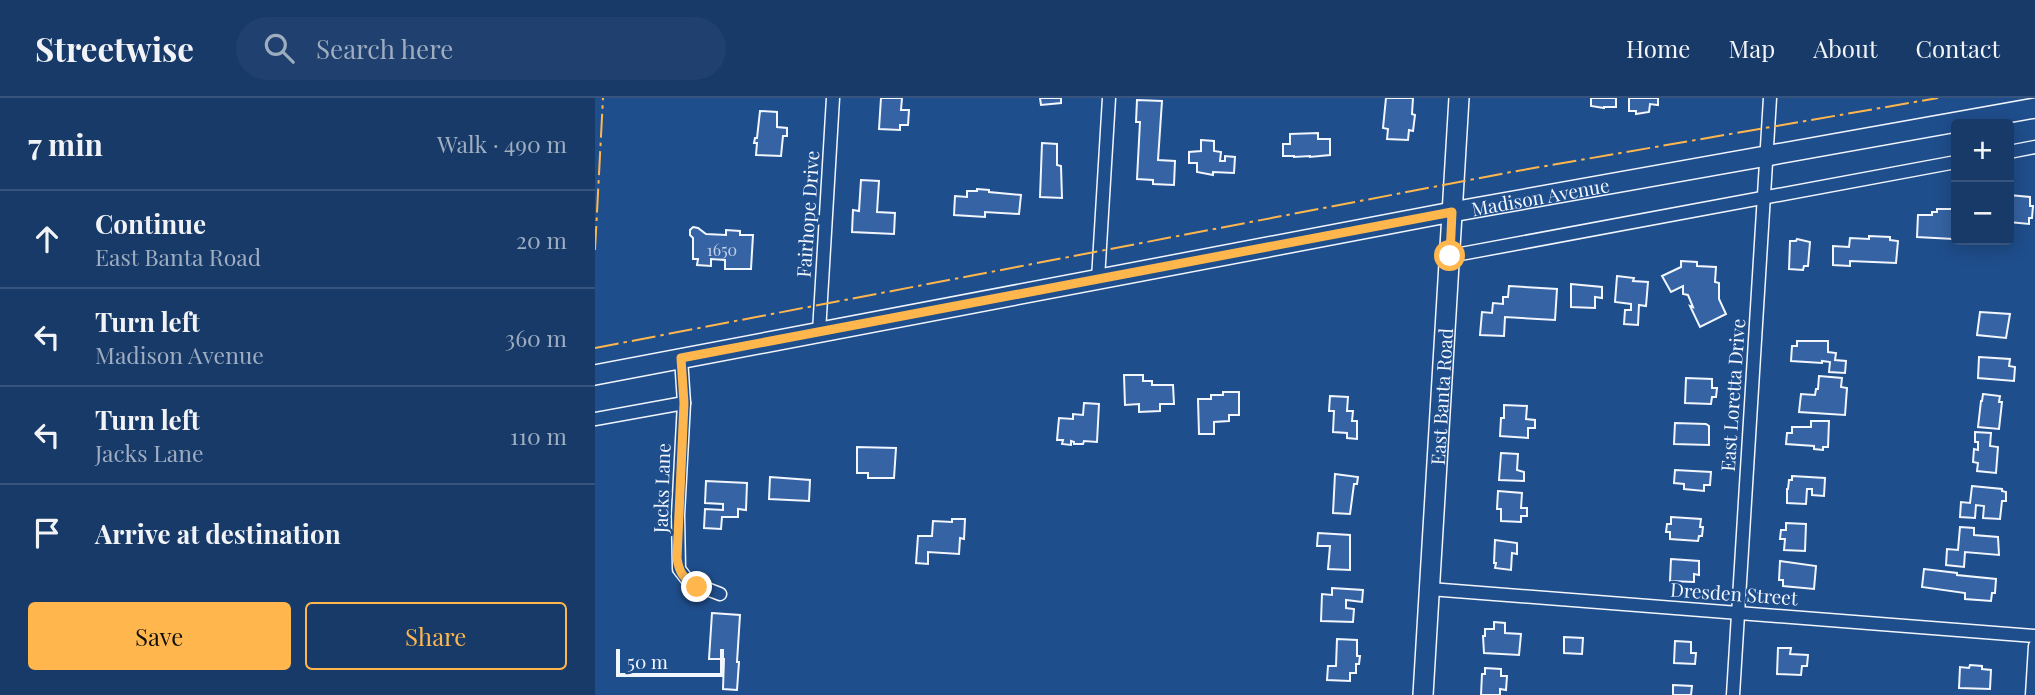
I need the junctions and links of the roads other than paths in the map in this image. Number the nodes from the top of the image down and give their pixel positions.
1 (833, 98) edge
2 (1109, 98) edge
3 (1459, 98) edge
4 (1770, 98) edge
5 (2035, 107) edge
6 (2035, 147) edge
7 (2014, 151) edge
8 (1766, 155) junction
9 (1951, 163) edge
10 (1764, 197) junction
11 (1452, 212) junction
12 (1450, 256) junction
13 (1098, 279) junction
14 (819, 332) junction
15 (681, 358) junction
16 (595, 375) edge
17 (684, 403) junction
18 (595, 419) edge
19 (1430, 589) junction
20 (720, 594) dead end
21 (1738, 612) junction
22 (2035, 636) edge
23 (2035, 646) edge
24 (1423, 695) edge
25 (1733, 695) edge
26 (2032, 695) edge

1 - 14 street, Fairhope Drive
2 - 13 street
3 - 11 main road, East Banta Road
4 - 8 street, East Loretta Drive
5 - 8 main road, Madison Avenue
6 - 7 street
8 - 10 street, East Loretta Drive
8 - 11 main road, Madison Avenue
9 - 10 street
10 - 12 street
10 - 21 street, East Loretta Drive
11 - 12 main road, East Banta Road
11 - 13 main road, Madison Avenue
12 - 19 main road, East Banta Road
13 - 14 main road, Madison Avenue
14 - 15 main road, Madison Avenue
15 - 16 main road, Madison Avenue
15 - 17 street, Jacks Lane
17 - 18 street
17 - 20 street, Jacks Lane
19 - 21 street, Dresden Street
19 - 24 main road, East Banta Road
21 - 22 street, Dresden Street
21 - 25 street, East Loretta Drive
23 - 26 street

